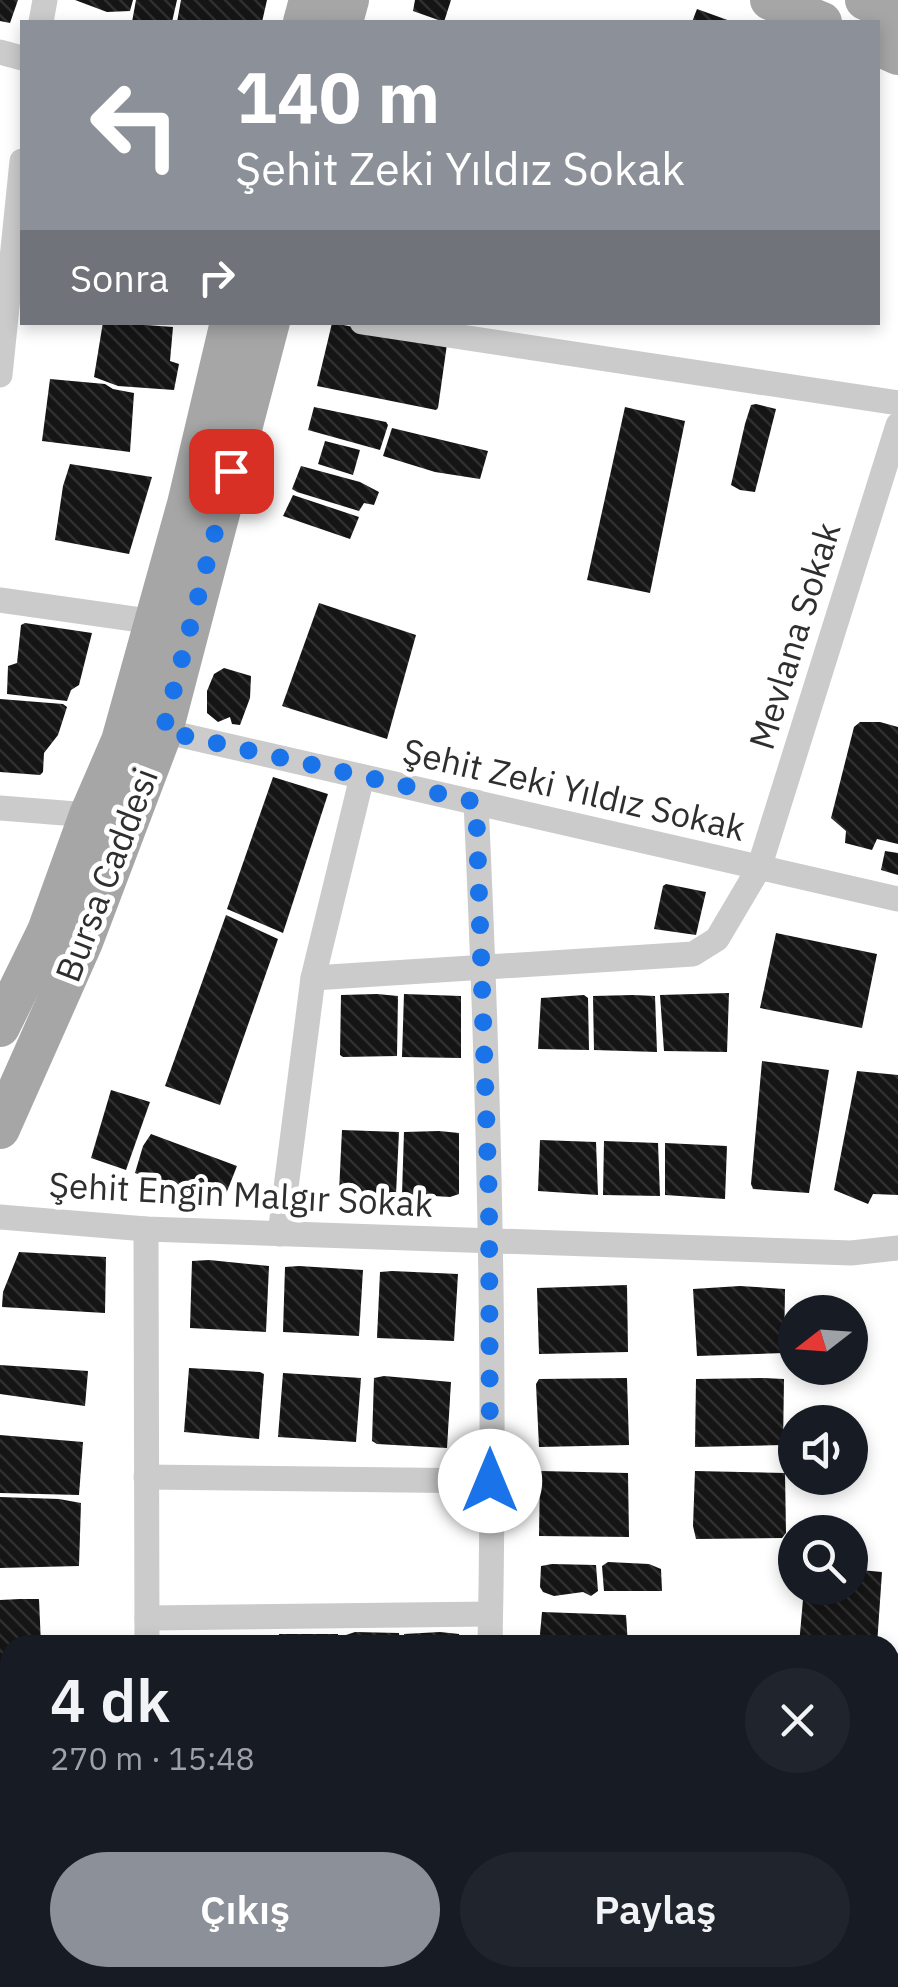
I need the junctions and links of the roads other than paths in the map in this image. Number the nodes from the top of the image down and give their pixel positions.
1 (770, 0) edge
2 (865, 0) edge
3 (898, 14) edge
4 (817, 20) edge
5 (20, 180) edge
6 (229, 325) edge
7 (269, 325) edge
8 (382, 325) edge
9 (0, 375) edge
10 (898, 403) edge
11 (898, 424) edge
12 (0, 600) edge
13 (155, 622) junction
14 (163, 731) junction
15 (362, 777) junction
16 (476, 802) junction
17 (0, 808) edge
18 (89, 816) junction
19 (759, 868) junction
20 (898, 899) edge
21 (484, 966) junction
22 (313, 978) junction
23 (0, 1027) edge
24 (0, 1130) edge
25 (0, 1217) edge
26 (146, 1229) junction
27 (280, 1234) junction
28 (490, 1241) junction
29 (898, 1248) edge
30 (146, 1477) junction
31 (490, 1481) junction
32 (490, 1614) junction
33 (146, 1618) junction
34 (147, 1635) edge
35 (490, 1635) edge

1 - 4 main road
2 - 3 main road
5 - 9 street
6 - 13 main road, Bursa Caddesi
7 - 14 main road, Bursa Caddesi
8 - 10 street
11 - 19 street, Mevlana Sokak
12 - 13 street
13 - 18 main road, Bursa Caddesi
14 - 15 street, Şehit Zeki Yıldız Sokak
14 - 24 main road, Bursa Caddesi
15 - 16 street, Şehit Zeki Yıldız Sokak
15 - 22 street, Şehit Zeki Yıldız Sokak
16 - 19 street, Şehit Zeki Yıldız Sokak
16 - 21 street
17 - 18 street
18 - 23 main road, Bursa Caddesi
19 - 20 street
19 - 21 street, Şehit Zeki Yıldız Sokak
21 - 22 street, Şehit Zeki Yıldız Sokak
21 - 28 street
22 - 27 street, Şehit Zeki Yıldız Sokak
25 - 26 street, Şehit Engin Malgır Sokak
26 - 27 street, Şehit Engin Malgır Sokak
26 - 30 street
27 - 28 street, Şehit Engin Malgır Sokak
28 - 29 street, Şehit Engin Malgır Sokak
28 - 31 street
30 - 31 street
30 - 33 street
31 - 32 street
32 - 33 street
32 - 35 street
33 - 34 street

